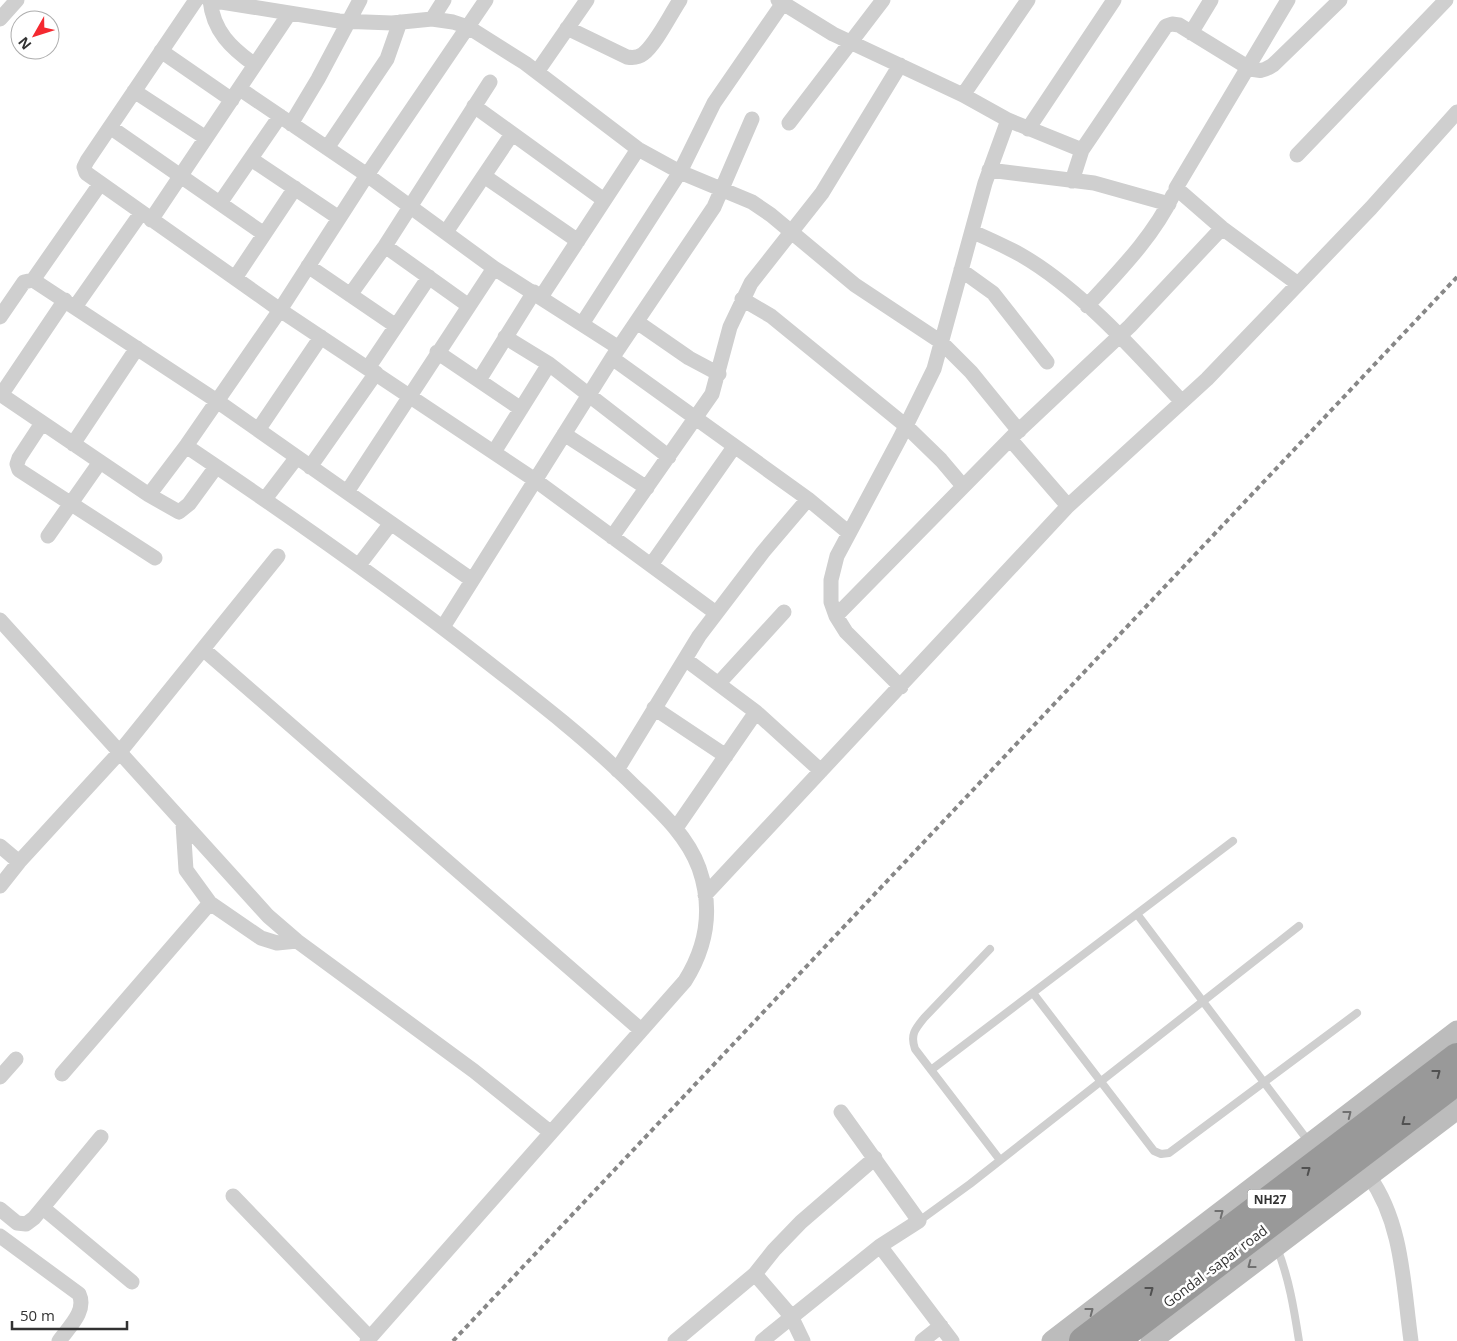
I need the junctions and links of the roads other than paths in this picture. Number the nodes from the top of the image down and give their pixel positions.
1 (18, 0) edge
2 (196, 0) edge
3 (210, 0) edge
4 (360, 0) edge
5 (444, 0) edge
6 (486, 0) edge
7 (587, 0) edge
8 (680, 0) edge
9 (883, 0) edge
10 (1028, 0) edge
11 (1114, 0) edge
12 (1211, 0) edge
13 (1288, 0) edge
14 (1340, 0) edge
15 (1446, 0) edge
16 (780, 2) edge
17 (289, 14) junction
18 (432, 19) junction
19 (0, 20) edge
20 (347, 22) junction
21 (400, 22) junction
22 (468, 27) junction
23 (567, 28) junction
24 (1191, 32) junction
25 (851, 43) junction
26 (161, 51) junction
27 (255, 65) junction
28 (900, 65) junction
29 (1249, 68) junction
30 (537, 72) junction
31 (490, 82) dead end
32 (134, 91) junction
33 (236, 94) junction
34 (963, 95) junction
35 (474, 106) junction
36 (1457, 112) edge
37 (752, 119) dead end
38 (286, 120) junction
39 (1008, 120) junction
40 (789, 123) dead end
41 (110, 127) junction
42 (1028, 129) junction
43 (512, 134) junction
44 (206, 138) junction
45 (327, 148) junction
46 (638, 149) junction
47 (1082, 150) junction
48 (1297, 155) dead end
49 (251, 159) junction
50 (989, 170) junction
51 (680, 172) junction
52 (366, 175) junction
53 (181, 176) junction
54 (484, 176) junction
55 (1072, 181) junction
56 (100, 184) junction
57 (295, 188) junction
58 (723, 188) junction
59 (1176, 188) junction
60 (604, 200) junction
61 (220, 203) junction
62 (1169, 204) junction
63 (411, 206) junction
64 (146, 216) junction
65 (339, 218) junction
66 (1222, 228) junction
67 (446, 232) junction
68 (973, 232) junction
69 (791, 233) junction
70 (264, 234) junction
71 (578, 241) junction
72 (385, 246) junction
73 (308, 266) junction
74 (494, 268) junction
75 (961, 270) junction
76 (429, 277) junction
77 (235, 278) junction
78 (33, 280) junction
79 (1298, 284) junction
80 (538, 294) junction
81 (350, 295) junction
82 (742, 299) junction
83 (70, 304) junction
84 (469, 306) junction
85 (1087, 306) junction
86 (280, 310) junction
87 (0, 317) edge
88 (636, 322) junction
89 (582, 324) junction
90 (396, 326) junction
91 (1120, 336) junction
92 (322, 337) junction
93 (506, 337) junction
94 (941, 342) junction
95 (137, 348) junction
96 (437, 352) junction
97 (615, 353) junction
98 (1047, 362) dead end
99 (549, 364) junction
100 (372, 370) junction
101 (718, 374) junction
102 (479, 380) junction
103 (1, 395) edge
104 (409, 395) junction
105 (589, 395) junction
106 (217, 401) junction
107 (1182, 402) junction
108 (521, 409) junction
109 (696, 419) junction
110 (42, 423) junction
111 (906, 426) junction
112 (258, 430) junction
113 (564, 434) junction
114 (1014, 435) junction
115 (73, 444) junction
116 (186, 446) junction
117 (734, 447) junction
118 (494, 452) junction
119 (297, 457) junction
120 (669, 457) junction
121 (100, 462) junction
122 (216, 467) junction
123 (310, 467) junction
124 (535, 480) junction
125 (963, 486) junction
126 (647, 488) junction
127 (347, 492) junction
128 (149, 495) junction
129 (265, 499) junction
130 (808, 500) junction
131 (71, 502) junction
132 (1068, 506) junction
133 (391, 523) junction
134 (849, 533) junction
135 (48, 536) dead end
136 (612, 537) junction
137 (278, 556) dead end
138 (155, 558) dead end
139 (359, 565) junction
140 (651, 565) junction
141 (472, 580) junction
142 (784, 612) dead end
143 (716, 613) junction
144 (836, 616) junction
145 (0, 620) edge
146 (443, 627) junction
147 (203, 649) junction
148 (685, 659) junction
149 (719, 683) junction
150 (901, 687) junction
151 (654, 708) junction
152 (756, 712) junction
153 (119, 753) junction
154 (726, 756) junction
155 (617, 770) junction
156 (821, 770) junction
157 (183, 824) junction
158 (676, 828) junction
159 (1233, 841) dead end
160 (0, 846) edge
161 (19, 862) junction
162 (0, 886) edge
163 (705, 895) junction
164 (210, 903) junction
165 (1137, 914) junction
166 (1299, 926) dead end
167 (297, 941) junction
168 (990, 949) dead end
169 (1033, 993) junction
170 (1204, 1001) junction
171 (1357, 1013) dead end
172 (641, 1030) junction
173 (1457, 1031) edge
174 (1457, 1057) edge
175 (16, 1059) dead end
176 (931, 1070) junction
177 (62, 1074) dead end
178 (0, 1077) edge
179 (1457, 1081) edge
180 (1100, 1082) junction
181 (1264, 1082) junction
182 (1457, 1110) edge
183 (841, 1112) dead end
184 (550, 1132) junction
185 (101, 1137) dead end
186 (1310, 1144) junction
187 (875, 1158) junction
188 (1000, 1160) junction
189 (1369, 1176) junction
190 (232, 1196) dead end
191 (43, 1208) junction
192 (0, 1209) edge
193 (918, 1220) junction
194 (0, 1236) edge
195 (880, 1246) junction
196 (1276, 1246) junction
197 (755, 1274) junction
198 (132, 1282) dead end
199 (791, 1316) junction
200 (941, 1326) junction
201 (368, 1340) edge
202 (59, 1341) edge
203 (675, 1341) edge
204 (762, 1341) edge
205 (803, 1341) edge
206 (922, 1341) edge
207 (952, 1341) edge
208 (1052, 1341) edge
209 (1083, 1341) edge
210 (1115, 1341) edge
211 (1151, 1341) edge
212 (1299, 1341) edge
213 (1411, 1341) edge

1 - 19 street
2 - 26 street
3 - 17 street
3 - 27 street
4 - 20 street
5 - 18 street
6 - 22 street
7 - 23 street
8 - 23 street
9 - 25 street
10 - 34 street
11 - 42 street
12 - 24 street
13 - 29 street
14 - 29 street
15 - 48 street
16 - 25 street
16 - 51 street
17 - 20 street
17 - 27 street
18 - 21 street
18 - 22 street
20 - 21 street
20 - 38 street
21 - 45 street
22 - 30 street
22 - 52 street
23 - 30 street
24 - 29 street
24 - 47 street
25 - 28 street
25 - 40 street
26 - 32 street
26 - 33 street
27 - 33 street
28 - 34 street
28 - 69 street
29 - 59 street
30 - 46 street
31 - 35 street
32 - 41 street
32 - 44 street
33 - 38 street
33 - 44 street
34 - 39 street
35 - 43 street
35 - 63 street
36 - 79 street
37 - 58 street
38 - 45 street
38 - 49 street
39 - 42 street
39 - 50 street
41 - 53 street
41 - 56 street
42 - 47 street
43 - 54 street
43 - 60 street
44 - 53 street
45 - 52 street
46 - 51 street
46 - 60 street
47 - 55 street
49 - 57 street
49 - 61 street
50 - 55 street
50 - 68 street
51 - 58 street
51 - 89 street
52 - 63 street
52 - 65 street
53 - 61 street
53 - 64 street
54 - 67 street
54 - 71 street
55 - 62 street
56 - 64 street
56 - 78 street
57 - 65 street
57 - 70 street
58 - 69 street
58 - 88 street
59 - 62 street
59 - 66 street
60 - 71 street
61 - 70 street
62 - 85 street
63 - 67 street
63 - 72 street
64 - 77 street
64 - 83 street
65 - 73 street
66 - 79 street
66 - 91 street
67 - 74 street
68 - 75 street
68 - 85 street
69 - 82 street
69 - 94 street
70 - 77 street
71 - 80 street
72 - 76 street
72 - 81 street
73 - 81 street
73 - 86 street
74 - 80 street
74 - 84 street
75 - 94 street
75 - 98 street
76 - 84 street
76 - 90 street
77 - 86 street
78 - 83 street
78 - 87 street
79 - 107 street
80 - 89 street
80 - 93 street
81 - 90 street
82 - 101 street
82 - 111 street
83 - 95 street
83 - 103 street
84 - 96 street
85 - 91 street
86 - 92 street
86 - 106 street
88 - 97 street
88 - 101 street
89 - 97 street
90 - 100 street
91 - 107 street
91 - 114 street
92 - 100 street
92 - 112 street
93 - 99 street
93 - 102 street
94 - 111 street
94 - 114 street
95 - 106 street
95 - 115 street
96 - 102 street
96 - 104 street
97 - 105 street
97 - 109 street
99 - 105 street
99 - 108 street
100 - 104 street
100 - 123 street
101 - 109 street
102 - 108 street
103 - 110 street
104 - 118 street
104 - 127 street
105 - 113 street
105 - 120 street
106 - 112 street
106 - 116 street
107 - 132 street
108 - 118 street
109 - 117 street
109 - 120 street
110 - 115 street
110 - 131 street
111 - 125 street
111 - 134 street
112 - 119 street
113 - 124 street
113 - 126 street
114 - 125 street
114 - 132 street
115 - 121 street
116 - 122 street
116 - 128 street
117 - 130 street
117 - 140 street
118 - 124 street
119 - 123 street
119 - 129 street
120 - 126 street
121 - 128 street
121 - 131 street
122 - 128 street
122 - 129 street
123 - 127 street
124 - 136 street
124 - 141 street
125 - 144 street
126 - 136 street
127 - 133 street
129 - 139 street
130 - 134 street
130 - 143 street
131 - 135 street
131 - 138 street
132 - 150 street
133 - 139 street
133 - 141 street
134 - 144 street
136 - 140 street
137 - 147 street
139 - 146 street
140 - 143 street
141 - 146 street
142 - 149 street
143 - 148 street
144 - 150 street
145 - 153 street
146 - 155 street
147 - 153 street
147 - 172 street
148 - 149 street
148 - 151 street
149 - 152 street
150 - 156 street
151 - 154 street
151 - 155 street
152 - 154 street
152 - 156 street
153 - 157 street
153 - 161 street
154 - 158 street
155 - 158 street
156 - 163 street
157 - 164 street
157 - 167 street
158 - 163 street
159 - 165 lane
160 - 161 street
161 - 162 street
163 - 172 street
164 - 167 street
164 - 177 street
165 - 169 lane
165 - 170 lane
166 - 170 lane
167 - 184 street
168 - 176 lane
169 - 176 lane
169 - 180 lane
170 - 180 lane
170 - 181 lane
171 - 181 lane
172 - 184 street
186 -> 173 street
209 -> 174 highway, NH27
175 - 178 street
176 - 188 lane
179 -> 210 highway, Gondal -sapar road / NH27
180 - 181 lane
180 - 188 lane
181 - 186 lane
182 - 189 street
183 - 187 street
184 - 201 street
185 - 191 street
208 -> 186 street
187 - 193 street
187 - 197 street
188 - 193 lane
189 - 196 street
189 - 213 street
190 - 201 street
191 - 192 street
191 - 198 street
193 - 195 street
194 - 202 street
195 - 199 street
195 - 200 street
196 -> 211 street
196 - 212 lane
197 - 199 street
197 - 203 street
199 - 204 street
199 - 205 street
200 - 206 street
200 - 207 street

